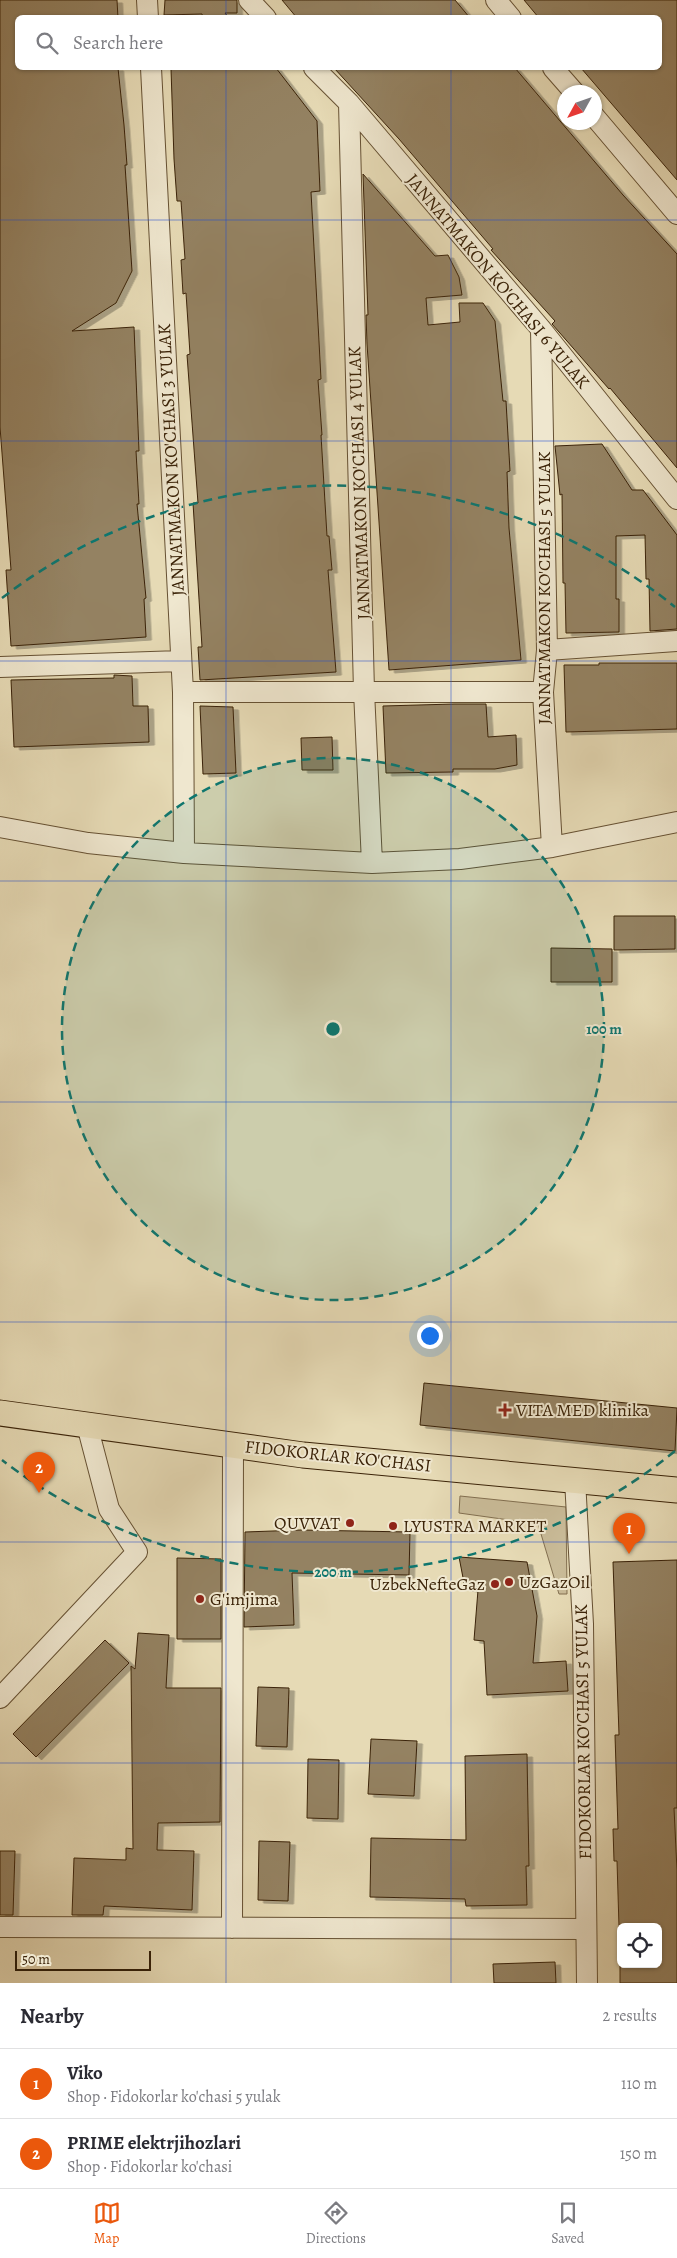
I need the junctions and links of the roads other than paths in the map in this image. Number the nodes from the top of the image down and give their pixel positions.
1 (147, 0) edge
2 (249, 0) edge
3 (496, 0) edge
4 (148, 15) edge
5 (263, 15) edge
6 (508, 15) edge
7 (151, 70) edge
8 (316, 70) edge
9 (555, 70) edge
10 (568, 85) edge
11 (349, 103) junction
12 (602, 125) edge
13 (677, 214) edge
14 (541, 329) junction
15 (677, 499) edge
16 (677, 641) edge
17 (547, 650) junction
18 (181, 661) junction
19 (0, 667) edge
20 (364, 691) junction
21 (183, 692) junction
22 (543, 692) junction
23 (677, 822) edge
24 (0, 827) edge
25 (552, 847) junction
26 (184, 853) junction
27 (372, 863) junction
28 (0, 1413) edge
29 (87, 1425) junction
30 (233, 1445) junction
31 (575, 1480) junction
32 (677, 1490) edge
33 (0, 1698) edge
34 (0, 1927) edge
35 (232, 1928) junction
36 (586, 1929) junction
37 (586, 1983) edge

1 - 4 street
2 - 5 street
3 - 6 street
7 - 18 street, JANNATMAKON KO'CHASI 3 YULAK
8 - 11 street, JANNATMAKON KO'CHASI 6 YULAK
9 - 10 street
11 - 14 street, JANNATMAKON KO'CHASI 6 YULAK
11 - 20 street, JANNATMAKON KO'CHASI 4 YULAK
12 - 13 street
14 - 15 street, JANNATMAKON KO'CHASI 6 YULAK
14 - 17 street, JANNATMAKON KO'CHASI 5 YULAK
16 - 17 street
17 - 22 street, JANNATMAKON KO'CHASI 5 YULAK
18 - 19 street
18 - 21 street, JANNATMAKON KO'CHASI 3 YULAK
20 - 21 street
20 - 22 street
20 - 27 street, JANNATMAKON KO'CHASI 4 YULAK
21 - 26 street, JANNATMAKON KO'CHASI 3 YULAK
22 - 25 street, JANNATMAKON KO'CHASI 5 YULAK
23 - 25 street
24 - 26 street
25 - 27 street
26 - 27 street
28 - 29 main road, FIDOKORLAR KO'CHASI
29 - 30 main road, FIDOKORLAR KO'CHASI
29 - 33 street
30 - 31 main road, FIDOKORLAR KO'CHASI
30 - 35 street
31 - 32 main road, FIDOKORLAR KO'CHASI
31 - 36 street, FIDOKORLAR KO'CHASI 5 YULAK
34 - 35 street
35 - 36 street
36 - 37 street, FIDOKORLAR KO'CHASI 5 YULAK

